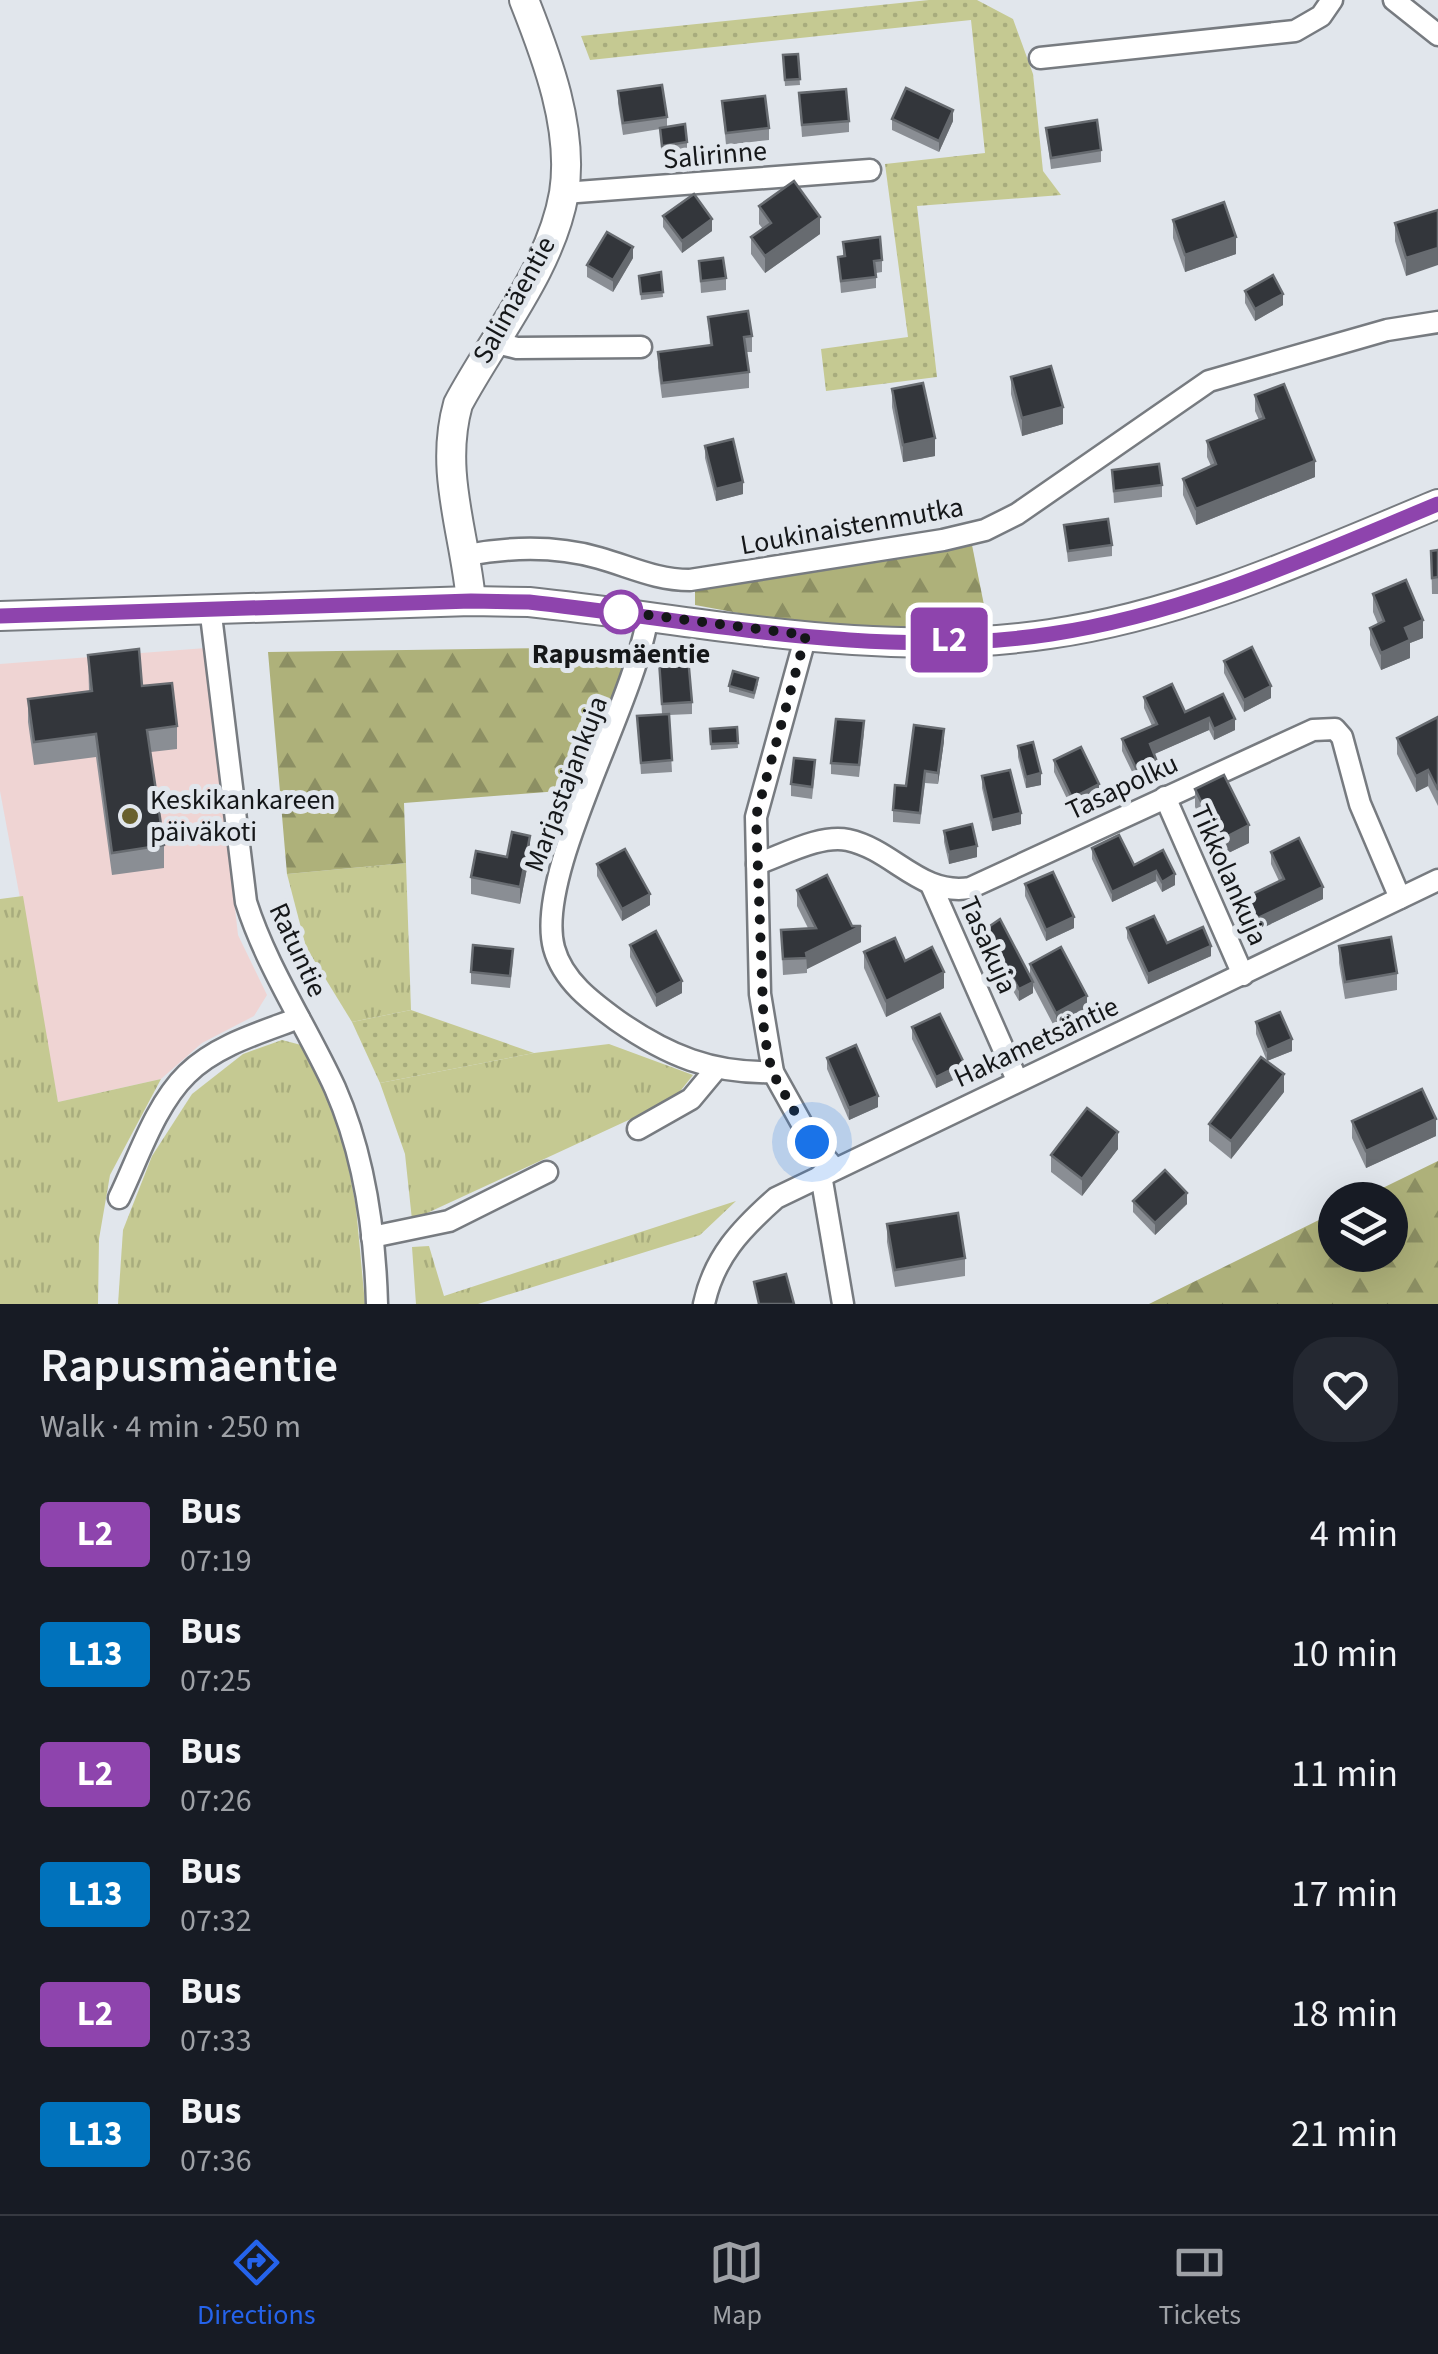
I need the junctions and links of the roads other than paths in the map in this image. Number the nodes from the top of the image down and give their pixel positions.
1 (524, 0) edge
2 (1332, 0) edge
3 (1394, 0) edge
4 (1438, 35) edge
5 (1040, 58) dead end
6 (870, 170) dead end
7 (564, 193) junction
8 (1438, 322) edge
9 (492, 342) junction
10 (641, 347) dead end
11 (1438, 504) edge
12 (467, 555) junction
13 (471, 601) junction
14 (210, 608) junction
15 (648, 614) junction
16 (0, 616) edge
17 (806, 635) junction
18 (1165, 797) junction
19 (757, 864) junction
20 (1438, 880) edge
21 (932, 886) junction
22 (1400, 898) junction
23 (1243, 975) junction
24 (299, 1018) junction
25 (716, 1069) junction
26 (772, 1072) junction
27 (1017, 1080) junction
28 (638, 1129) dead end
29 (547, 1172) dead end
30 (827, 1172) junction
31 (118, 1198) dead end
32 (372, 1237) junction
33 (376, 1304) edge
34 (704, 1304) edge
35 (844, 1304) edge

1 - 7 street, Salimäentie
2 - 5 street
3 - 4 street
6 - 7 street, Salirinne
7 - 9 street, Salimäentie
8 - 12 street, Loukinaistenmutka
9 - 10 street
9 - 12 street, Salimäentie
11 - 17 street
12 - 13 street, Salimäentie
13 - 14 street
13 - 15 street
14 - 16 street
14 - 24 street, Ratuntie
15 - 17 street
15 - 25 street, Marjastajankuja
17 - 19 street
18 - 21 street, Tasapolku
18 - 22 street, Tasapolku
18 - 23 street, Tikkolankuja
19 - 21 street
19 - 26 street
20 - 22 street, Hakametsäntie
21 - 27 street, Tasakuja
22 - 23 street, Hakametsäntie
23 - 27 street, Hakametsäntie
24 - 31 street
24 - 32 street, Ratuntie
25 - 26 street, Marjastajankuja
25 - 28 street
26 - 30 street
27 - 30 street, Hakametsäntie
29 - 32 street
30 - 34 street, Hakametsäntie
30 - 35 street
32 - 33 street, Ratuntie

